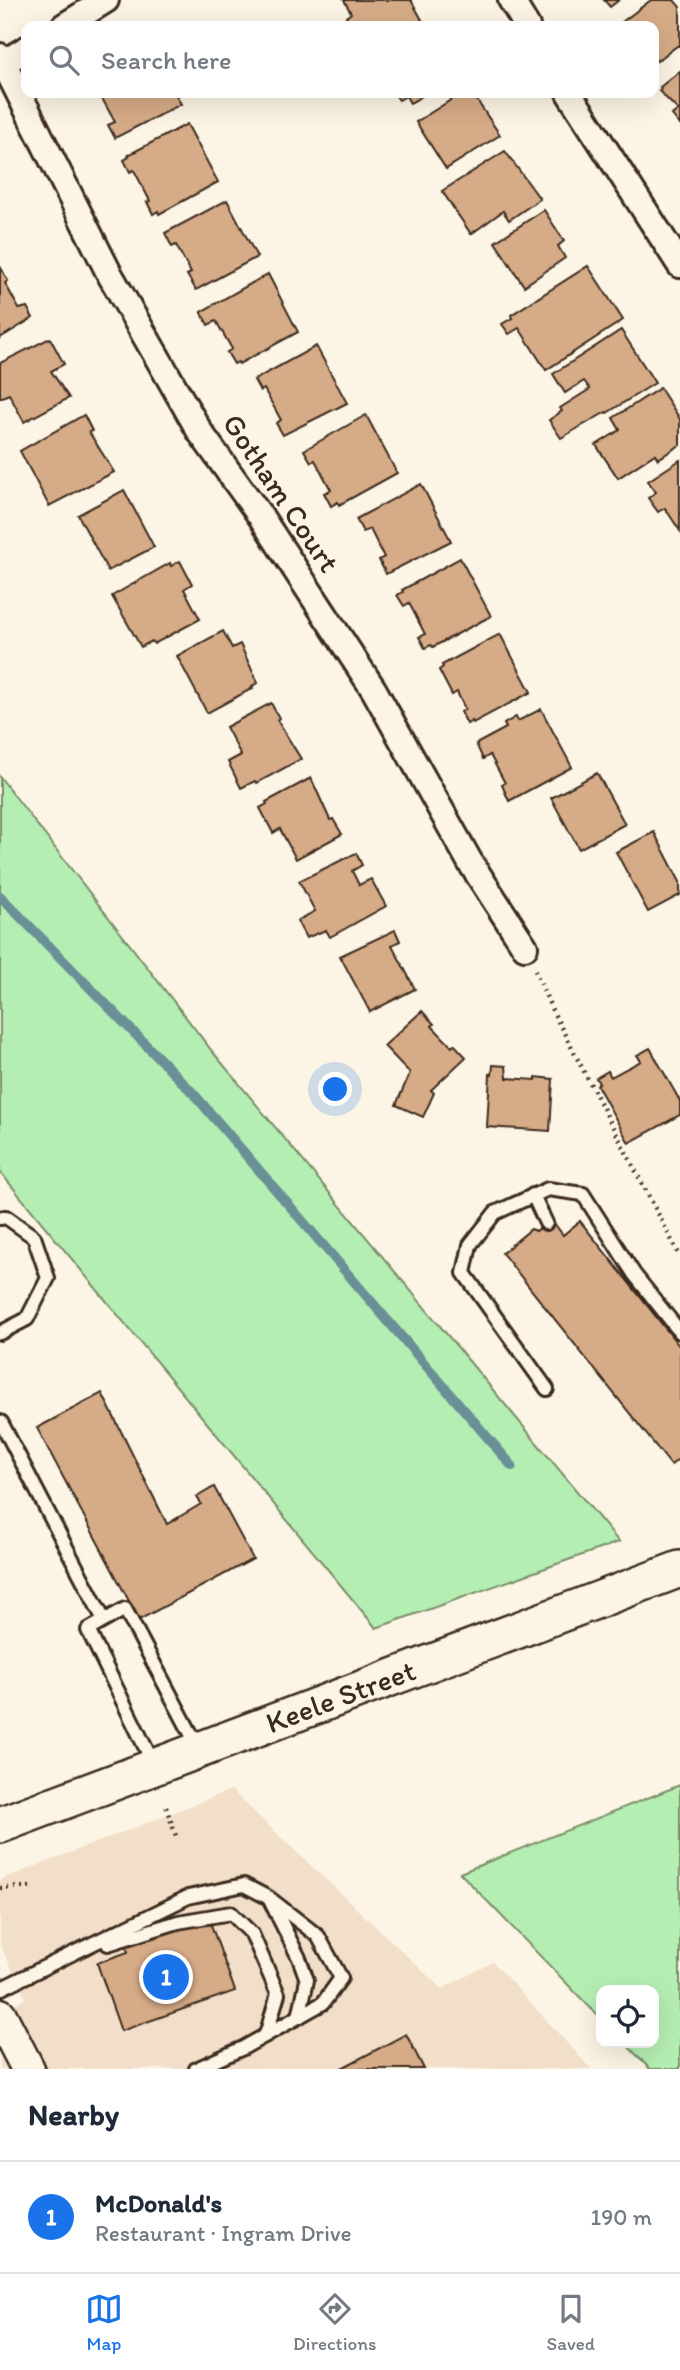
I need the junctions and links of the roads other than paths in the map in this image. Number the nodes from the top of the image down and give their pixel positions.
1 (106, 0) edge
2 (511, 0) edge
3 (72, 21) edge
4 (524, 21) edge
5 (21, 51) edge
6 (2, 59) edge
7 (21, 97) edge
8 (22, 98) edge
9 (572, 98) edge
10 (680, 265) edge
11 (525, 947) road end
12 (533, 1195) junction
13 (0, 1218) edge
14 (546, 1223) dead end
15 (680, 1332) edge
16 (0, 1334) edge
17 (547, 1389) dead end
18 (1, 1422) edge
19 (680, 1569) edge
20 (104, 1620) junction
21 (199, 1750) junction
22 (155, 1767) junction
23 (0, 1825) edge
24 (269, 1898) junction
25 (68, 1956) junction
26 (0, 1989) edge
27 (0, 2015) edge
28 (299, 2017) junction
29 (266, 2035) junction
30 (28, 2069) edge
31 (196, 2069) edge

1 - 3 street
2 - 4 street
5 - 6 street
6 - 7 street, Gotham Court
8 - 11 street, Gotham Court
9 - 10 street
12 - 14 lane
12 - 15 lane
12 - 17 lane
13 - 16 lane
18 - 20 lane
19 - 21 main road, Keele Street
20 - 21 lane
20 - 22 lane
21 - 22 main road, Keele Street
22 - 23 main road, Keele Street
24 - 25 lane
24 - 28 lane
24 - 28 lane
25 - 26 lane
25 - 29 lane
27 - 30 street
28 - 29 lane
29 - 31 lane

